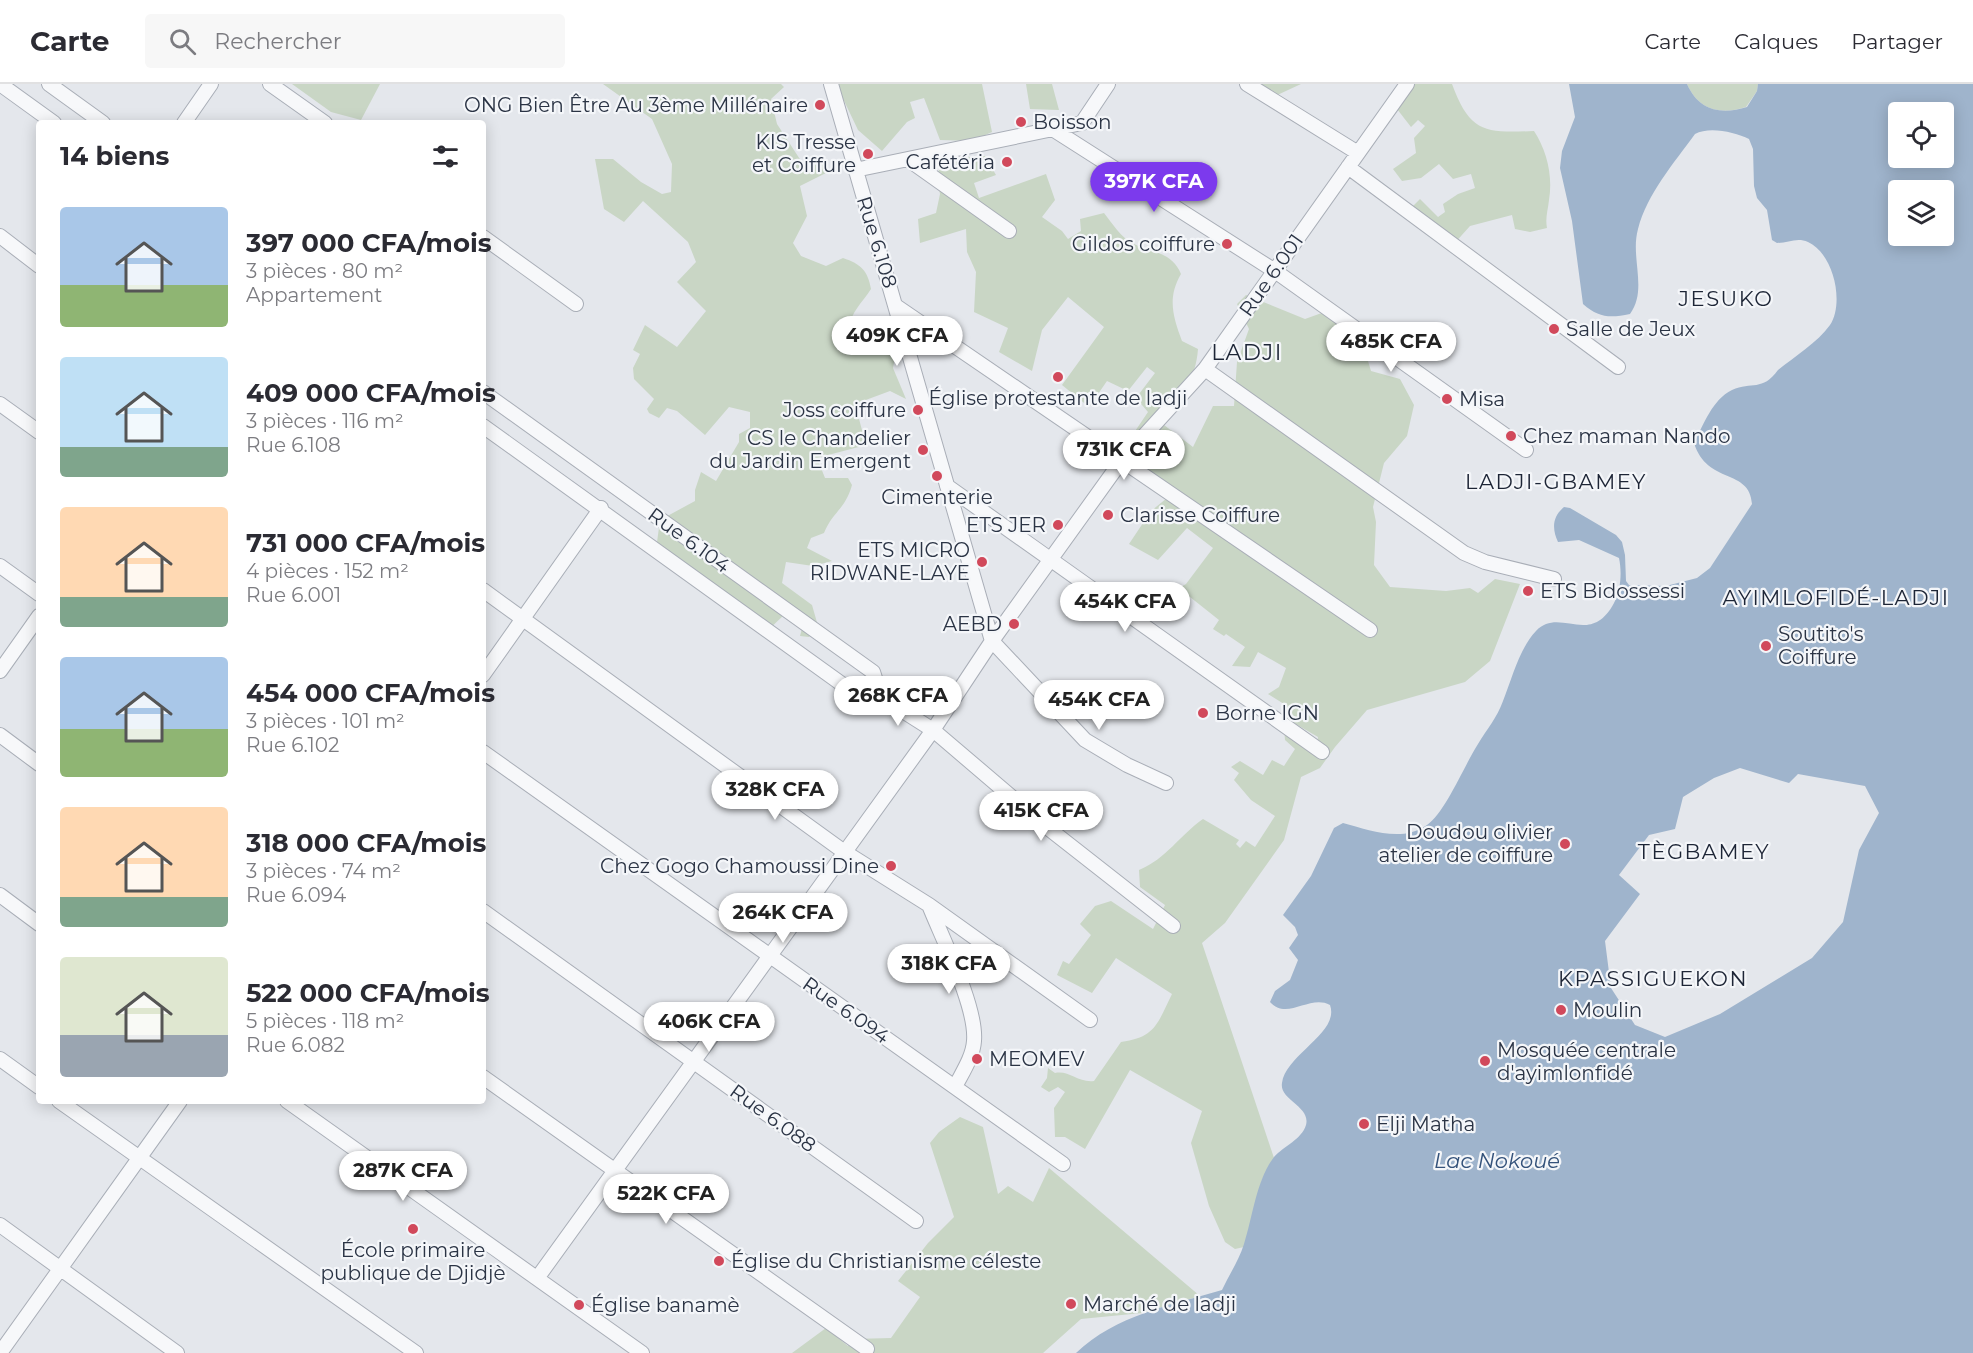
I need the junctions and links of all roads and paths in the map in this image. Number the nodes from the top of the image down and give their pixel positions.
1 (0, 84) edge
2 (49, 84) edge
3 (211, 84) edge
4 (270, 84) edge
5 (831, 84) edge
6 (1107, 84) edge
7 (1247, 84) edge
8 (1407, 84) edge
9 (50, 120) edge
10 (99, 120) edge
11 (186, 120) edge
12 (321, 120) edge
13 (1051, 128) junction
14 (1358, 153) junction
15 (909, 160) junction
16 (1348, 167) junction
17 (855, 170) junction
18 (1009, 231) dead end
19 (0, 236) edge
20 (486, 239) edge
21 (36, 264) edge
22 (1275, 271) junction
23 (576, 304) dead end
24 (896, 306) junction
25 (1618, 367) dead end
26 (1205, 369) junction
27 (486, 394) edge
28 (0, 404) edge
29 (486, 428) edge
30 (36, 430) edge
31 (1526, 450) dead end
32 (1122, 460) junction
33 (947, 486) junction
34 (601, 508) junction
35 (1051, 560) junction
36 (0, 566) edge
37 (1554, 579) dead end
38 (36, 592) edge
39 (486, 592) edge
40 (523, 619) junction
41 (36, 620) edge
42 (1370, 630) dead end
43 (992, 641) junction
44 (0, 671) edge
45 (486, 671) edge
46 (881, 697) junction
47 (933, 730) junction
48 (0, 735) edge
49 (1322, 752) dead end
50 (486, 754) edge
51 (36, 762) edge
52 (1166, 783) dead end
53 (843, 851) junction
54 (0, 895) edge
55 (928, 905) junction
56 (486, 913) edge
57 (36, 922) edge
58 (1173, 926) dead end
59 (769, 953) junction
60 (1090, 1020) dead end
61 (0, 1059) edge
62 (693, 1061) junction
63 (486, 1079) edge
64 (36, 1085) edge
65 (955, 1088) junction
66 (63, 1104) edge
67 (178, 1104) edge
68 (291, 1104) edge
69 (139, 1158) junction
70 (1063, 1164) dead end
71 (615, 1170) junction
72 (916, 1221) dead end
73 (0, 1225) edge
74 (61, 1268) junction
75 (538, 1277) junction
76 (867, 1349) dead end
77 (0, 1353) edge
78 (177, 1353) edge
79 (416, 1353) edge
80 (642, 1353) edge

1 - 9 street
2 - 10 street
3 - 11 street
4 - 12 street
5 - 17 street, Rue 6.108
6 - 13 street
7 - 14 street
8 - 14 street, Rue 6.001
13 - 15 street
13 - 22 street
14 - 16 street, Rue 6.001
15 - 17 street
15 - 18 street
16 - 22 street, Rue 6.001
16 - 25 street
17 - 24 street, Rue 6.108
19 - 21 street
20 - 23 street
22 - 26 street, Rue 6.001
22 - 31 street
24 - 32 street
24 - 33 street, Rue 6.108
26 - 32 street, Rue 6.001
26 - 37 street
27 - 46 street, Rue 6.104
28 - 30 street
29 - 34 street, Rue 6.104
32 - 35 street, Rue 6.001
32 - 42 street
33 - 35 street
33 - 43 street, Rue 6.108
34 - 40 street
34 - 46 street, Rue 6.104
35 - 43 street, Rue 6.001
35 - 49 street
36 - 38 street
39 - 40 street
40 - 45 street
40 - 53 street
41 - 44 street
43 - 47 street, Rue 6.001
43 - 52 street
46 - 47 street, Rue 6.104
47 - 53 street, Rue 6.001
47 - 58 street, Rue 6.104
48 - 51 street
50 - 59 street, Rue 6.094
53 - 55 street
53 - 59 street, Rue 6.001
54 - 57 street
55 - 60 street
55 - 65 street
56 - 62 street, Rue 6.088
59 - 62 street, Rue 6.001
59 - 65 street, Rue 6.094
61 - 64 street
62 - 71 street, Rue 6.001
62 - 72 street, Rue 6.088
63 - 71 street
65 - 70 street, Rue 6.094
66 - 69 street
67 - 69 street
68 - 75 street
69 - 74 street
69 - 79 street
71 - 75 street, Rue 6.001
71 - 76 street
73 - 74 street
74 - 77 street
74 - 78 street
75 - 80 street

